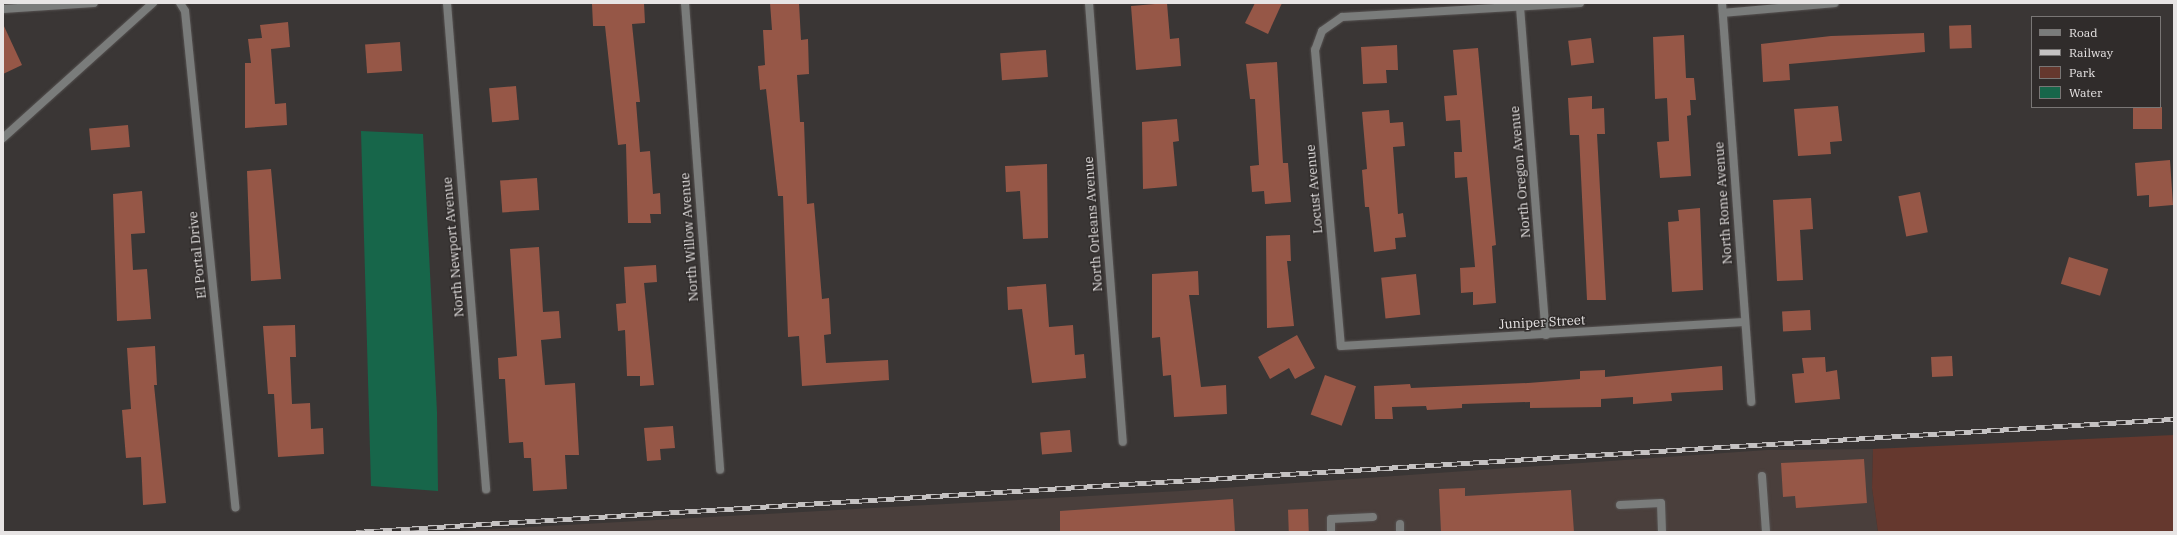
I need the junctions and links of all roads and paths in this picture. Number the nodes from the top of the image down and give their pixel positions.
1 (94, 3) edge
2 (153, 3) edge
3 (180, 3) edge
4 (447, 3) edge
5 (685, 3) edge
6 (1089, 3) edge
7 (1580, 3) edge
8 (1722, 3) edge
9 (1835, 3) edge
10 (1520, 7) junction
11 (3, 9) edge
12 (1723, 13) junction
13 (3, 138) edge
14 (1744, 322) junction
15 (1546, 335) junction
16 (1341, 346) joint
17 (1751, 402) dead end
18 (1123, 442) dead end
19 (720, 470) dead end
20 (1762, 476) dead end
21 (486, 489) dead end
22 (1620, 505) dead end
23 (235, 507) dead end
24 (1373, 517) dead end
25 (1331, 532) edge
26 (1662, 532) edge
27 (1766, 532) edge

1 - 11 street
2 - 13 street
3 - 23 street, El Portal Drive
4 - 21 street, North Newport Avenue
5 - 19 street, North Willow Avenue
6 - 18 street, North Orleans Avenue
7 - 10 street
8 - 12 street, North Rome Avenue
9 - 12 street
10 - 15 street, North Oregon Avenue
10 - 16 street, Locust Avenue
12 - 14 street, North Rome Avenue
14 - 15 street, Juniper Street
14 - 17 street, North Rome Avenue
15 - 16 street, Juniper Street
20 - 27 street
22 - 26 street
24 - 25 street

